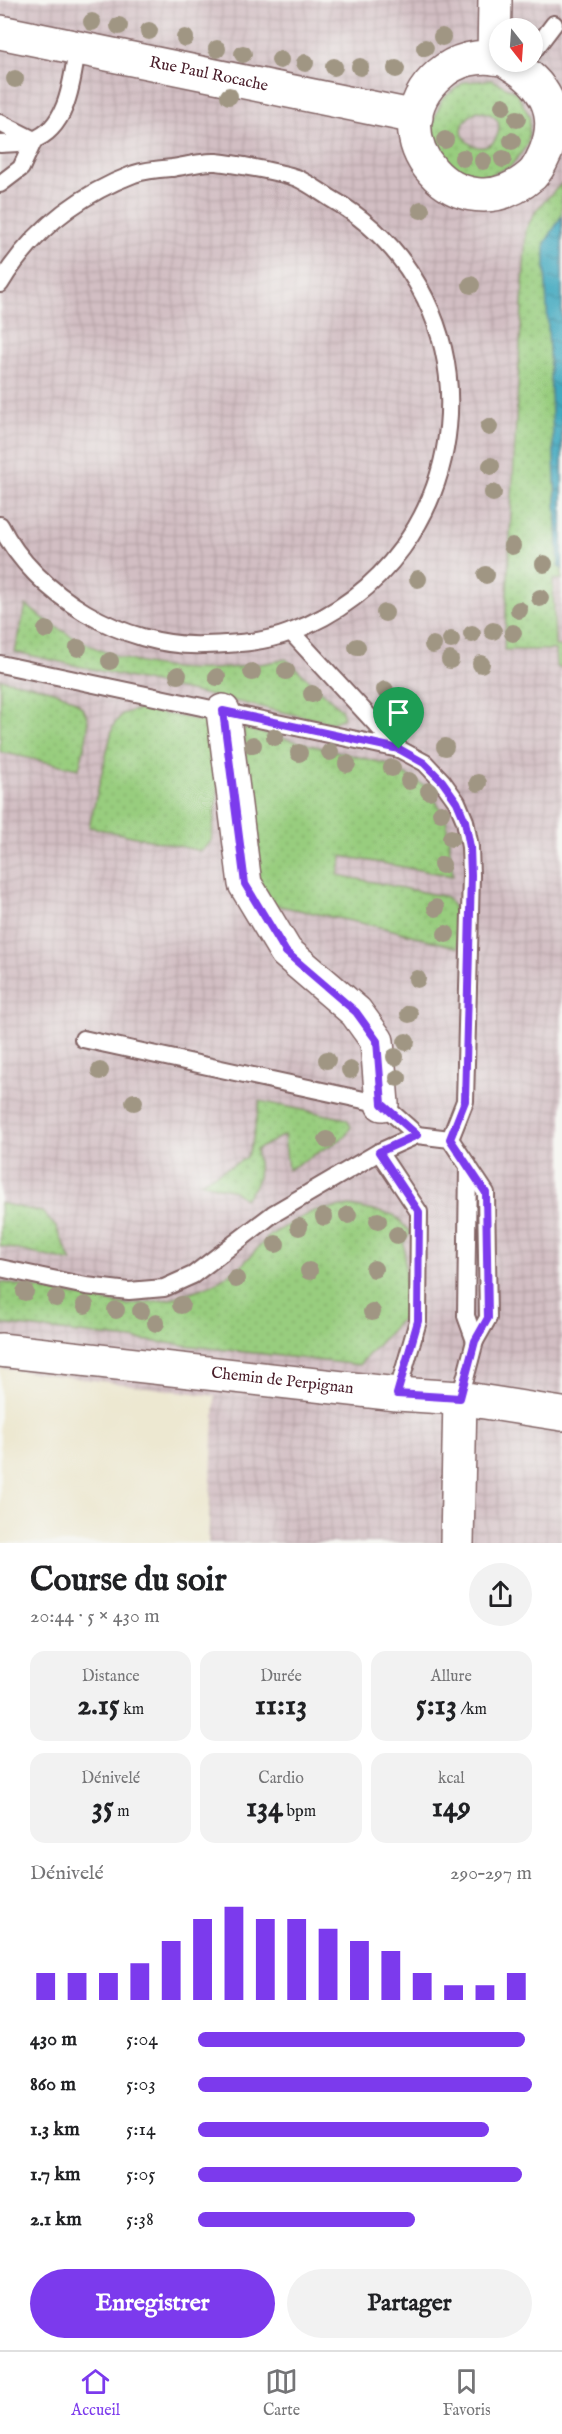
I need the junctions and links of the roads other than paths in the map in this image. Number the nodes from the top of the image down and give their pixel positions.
1 (495, 0) edge
2 (500, 18) edge
3 (554, 24) dead end
4 (0, 32) edge
5 (543, 34) edge
6 (77, 50) junction
7 (489, 59) edge
8 (527, 72) edge
9 (416, 117) junction
10 (0, 123) edge
11 (34, 140) junction
12 (0, 144) edge
13 (0, 184) edge
14 (0, 284) edge
15 (0, 525) edge
16 (291, 632) junction
17 (0, 664) edge
18 (223, 711) junction
19 (399, 749) junction
20 (83, 1039) dead end
21 (382, 1104) junction
22 (417, 1135) junction
23 (450, 1139) junction
24 (379, 1152) junction
25 (0, 1268) edge
26 (0, 1350) edge
27 (397, 1394) junction
28 (460, 1398) junction
29 (562, 1414) edge
30 (457, 1543) edge

1 - 2 street
3 - 5 lane
4 - 6 street, Rue Paul Rocache
6 - 9 street, Rue Paul Rocache
6 - 11 lane
7 - 9 street
8 - 9 street
10 - 11 lane
11 - 12 lane
11 - 13 lane
14 - 16 lane
15 - 16 lane
16 - 19 lane
17 - 18 lane
18 - 19 lane
18 - 21 street
19 - 23 lane
20 - 21 lane
21 - 22 lane
22 - 23 lane
22 - 24 lane
23 - 28 lane
24 - 25 lane
24 - 27 lane
26 - 27 street, Chemin de Perpignan
27 - 28 street, Chemin de Perpignan
28 - 29 street, Chemin de Perpignan
28 - 30 street

